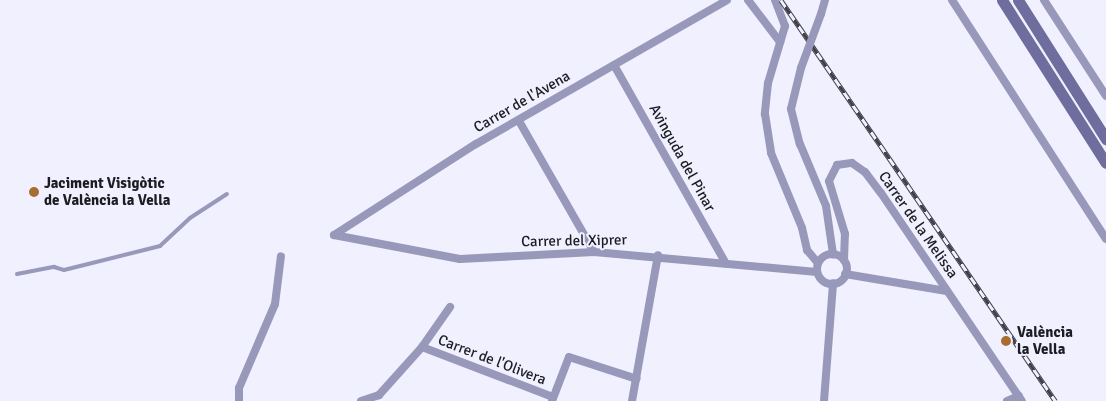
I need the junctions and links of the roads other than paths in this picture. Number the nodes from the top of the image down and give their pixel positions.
1 (727, 0) edge
2 (748, 0) edge
3 (774, 0) edge
4 (825, 0) edge
5 (952, 0) edge
6 (1002, 0) edge
7 (1018, 0) edge
8 (1044, 0) edge
9 (780, 42) junction
10 (614, 65) junction
11 (1106, 96) edge
12 (519, 121) junction
13 (1106, 139) edge
14 (1106, 163) edge
15 (226, 194) dead end
16 (334, 235) joint
17 (1106, 239) edge
18 (594, 252) junction
19 (833, 254) junction
20 (658, 255) junction
21 (281, 256) dead end
22 (844, 260) junction
23 (818, 263) junction
24 (726, 264) junction
25 (817, 272) junction
26 (17, 274) dead end
27 (846, 274) junction
28 (833, 283) junction
29 (948, 291) junction
30 (450, 307) dead end
31 (422, 347) junction
32 (637, 378) junction
33 (382, 398) edge
34 (552, 399) edge
35 (1021, 399) edge
36 (239, 401) edge
37 (361, 401) edge
38 (632, 401) edge
39 (824, 401) edge
40 (1007, 401) edge

1 - 10 street, Carrer de l'Avena
2 - 9 street
3 - 9 street
4 - 19 street, bridge
5 - 17 street
6 - 14 main road
7 - 13 main road
8 - 11 street
9 - 23 street
10 - 12 street, Carrer de l'Avena
10 - 24 street, Avinguda del Pinar
12 - 16 street, Carrer de l'Avena
12 - 18 street
15 - 26 lane
16 - 18 street, Carrer del Xiprer
18 - 20 street, Carrer del Xiprer
19 - 22 street
19 - 23 street
20 - 24 street, Carrer del Xiprer
20 - 32 street
21 - 36 street
22 - 27 street
22 - 29 street, Carrer de la Melissa
23 - 25 street
24 - 25 street, Carrer del Xiprer
25 - 28 street
27 - 28 street
27 - 29 street
28 - 39 street
29 - 35 street, Carrer de la Melissa
30 - 31 street
31 - 33 street
31 - 34 street, Carrer de l'Olivera
32 - 34 street
32 - 38 street
33 - 37 street
35 - 40 street

